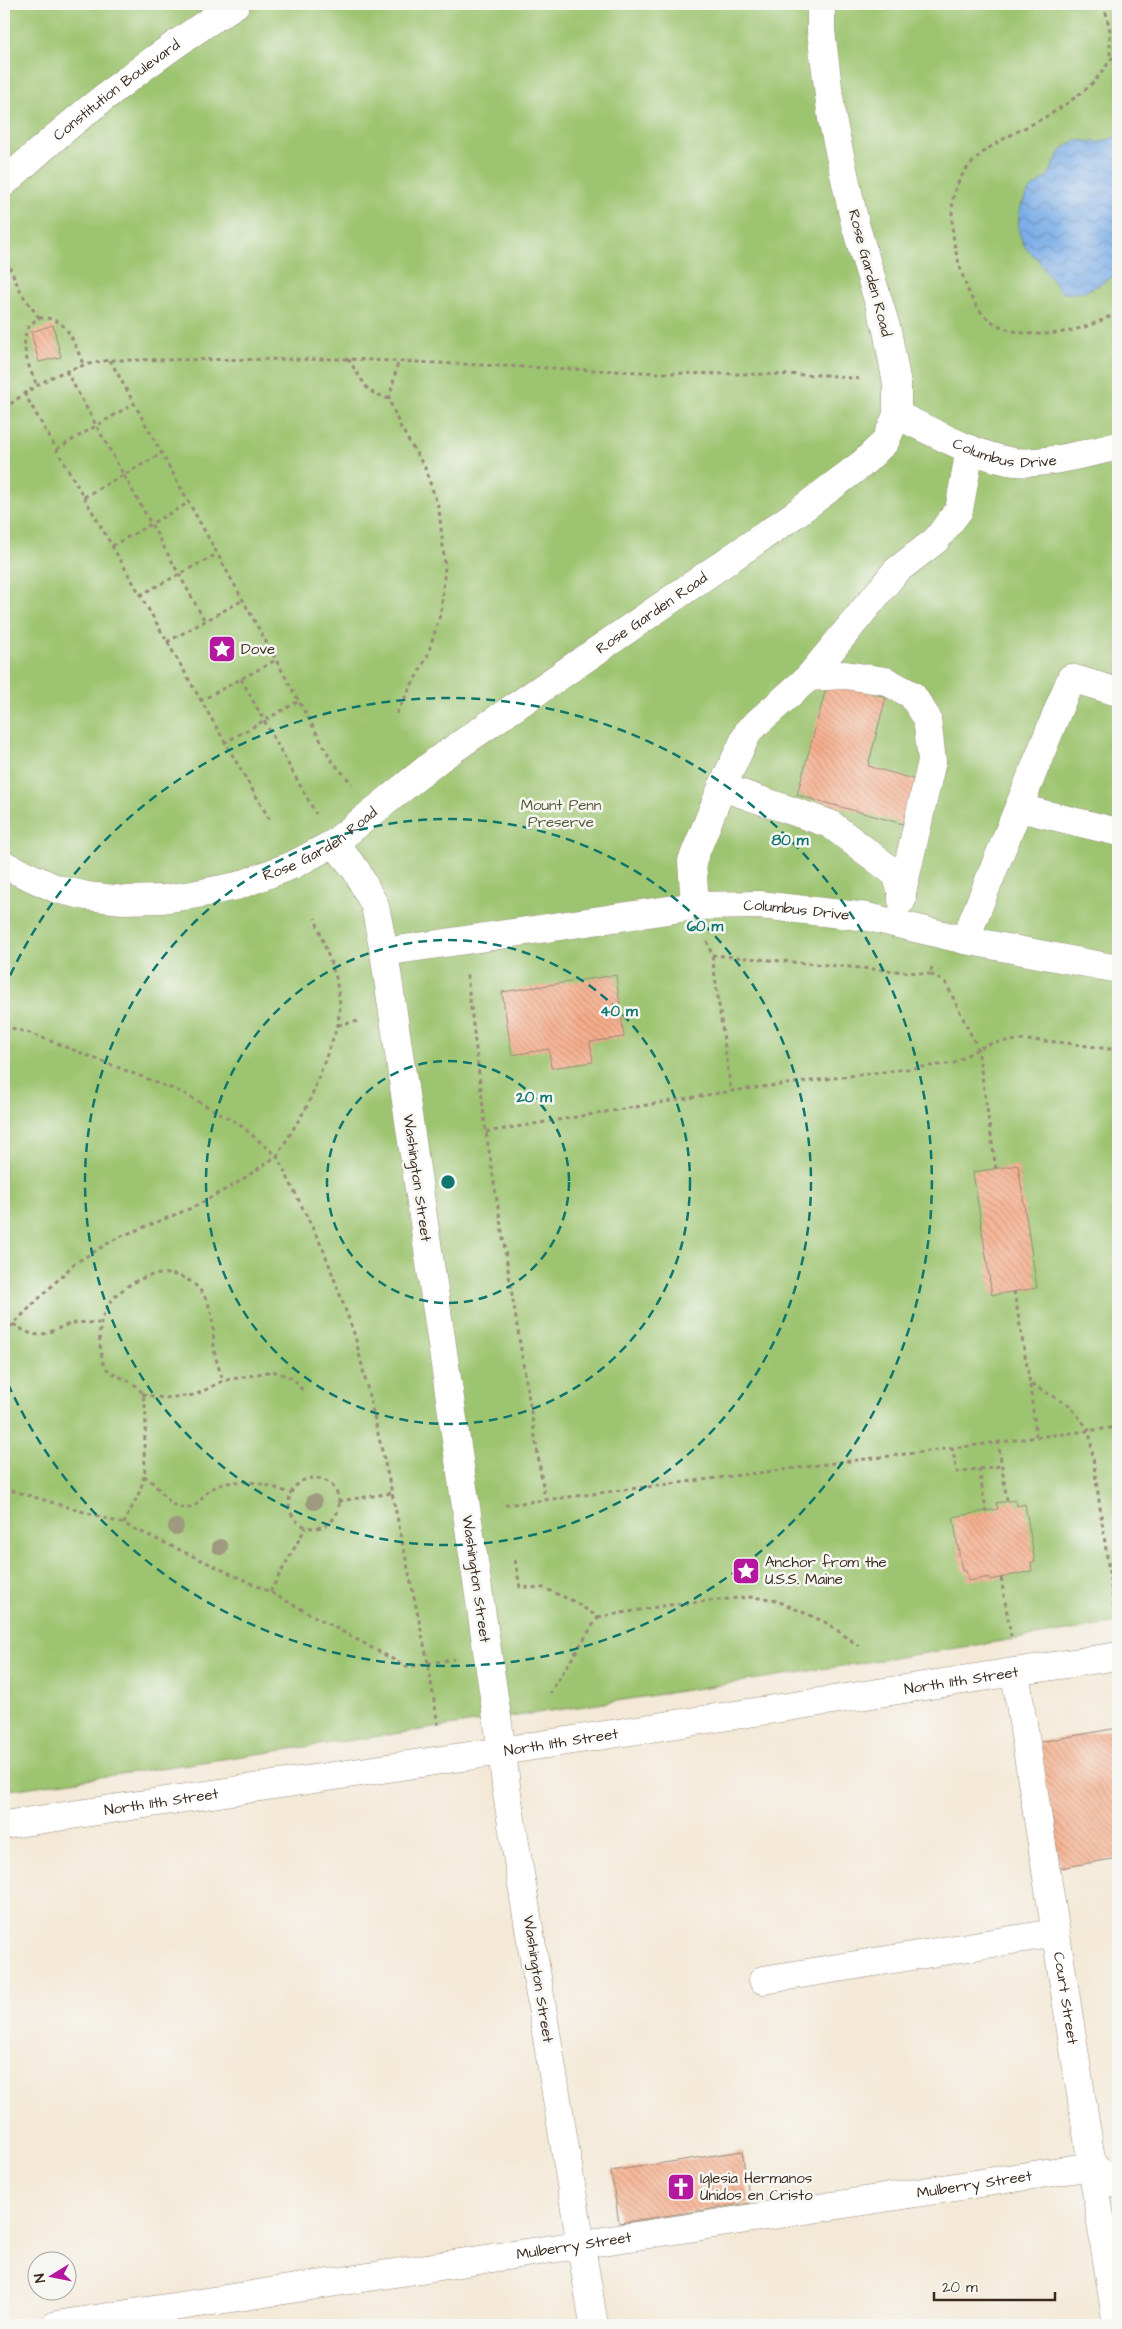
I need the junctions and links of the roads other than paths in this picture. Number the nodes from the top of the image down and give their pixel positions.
1 (236, 4) edge
2 (820, 4) edge
3 (4, 183) edge
4 (898, 416) junction
5 (1118, 446) edge
6 (970, 449) junction
7 (809, 678) junction
8 (1118, 692) edge
9 (722, 787) junction
10 (1018, 808) junction
11 (1118, 832) edge
12 (334, 843) junction
13 (4, 865) edge
14 (902, 892) junction
15 (695, 906) junction
16 (902, 926) junction
17 (952, 938) junction
18 (384, 952) junction
19 (1118, 969) edge
20 (1118, 1656) edge
21 (1015, 1672) junction
22 (502, 1751) junction
23 (4, 1825) edge
24 (1055, 1933) junction
25 (763, 1980) dead end
26 (1092, 2166) junction
27 (1118, 2184) edge
28 (582, 2243) junction
29 (56, 2325) edge
30 (594, 2325) edge
31 (1117, 2325) edge

1 - 3 street, Constitution Boulevard
2 - 4 street, Rose Garden Road
4 - 6 street, Columbus Drive
4 - 12 street, Rose Garden Road
5 - 6 street, Columbus Drive
6 - 7 street
7 - 9 street
7 - 14 street
8 - 10 street
9 - 14 street
9 - 15 street
10 - 11 street
10 - 17 street
12 - 13 street, Rose Garden Road
12 - 18 street, Washington Street
14 - 16 street
15 - 16 street, Columbus Drive
15 - 18 street, Columbus Drive
16 - 17 street, Columbus Drive
17 - 19 street, Columbus Drive
18 - 22 street, Washington Street
20 - 21 street, North 11th Street
21 - 22 street, North 11th Street
21 - 24 street, Court Street
22 - 23 street, North 11th Street
22 - 28 street, Washington Street
24 - 25 street
24 - 26 street, Court Street
26 - 27 street
26 - 28 street, Mulberry Street
26 - 31 street, Court Street
28 - 29 street, Mulberry Street
28 - 30 street, Washington Street

